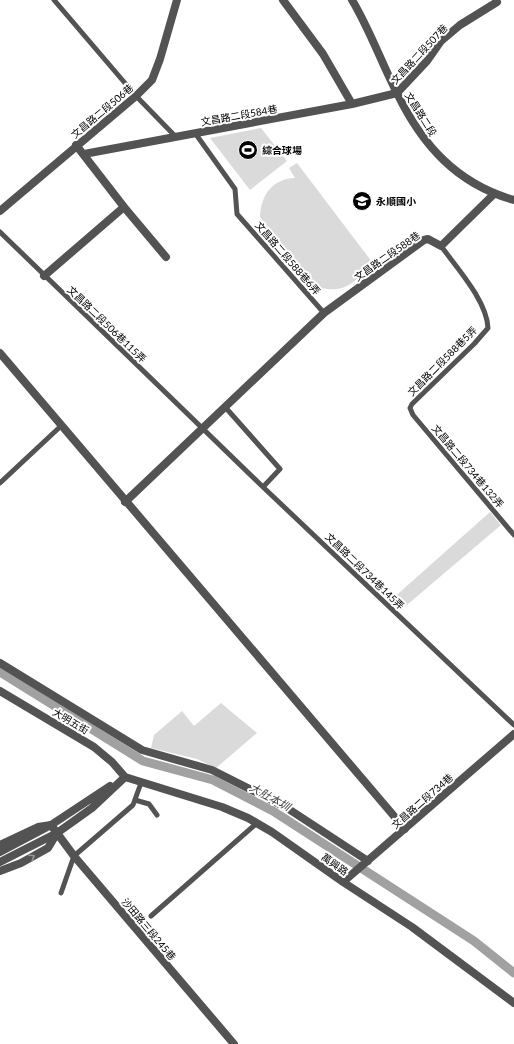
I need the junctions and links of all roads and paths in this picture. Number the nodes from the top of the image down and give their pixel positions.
1 (54, 0) edge
2 (177, 0) edge
3 (284, 0) edge
4 (352, 0) edge
5 (497, 2) dead end
6 (397, 93) junction
7 (136, 96) junction
8 (352, 104) junction
9 (195, 133) junction
10 (176, 137) junction
11 (76, 145) junction
12 (84, 154) junction
13 (494, 194) junction
14 (514, 200) edge
15 (124, 207) junction
16 (0, 211) edge
17 (0, 232) edge
18 (441, 246) junction
19 (166, 257) dead end
20 (44, 276) junction
21 (324, 313) junction
22 (0, 353) edge
23 (226, 408) junction
24 (410, 408) joint
25 (62, 425) junction
26 (203, 429) junction
27 (0, 482) edge
28 (263, 487) junction
29 (126, 502) junction
30 (514, 535) edge
31 (0, 663) edge
32 (0, 691) edge
33 (514, 726) edge
34 (514, 734) edge
35 (125, 777) junction
36 (141, 783) junction
37 (135, 800) junction
38 (157, 815) dead end
39 (257, 824) junction
40 (51, 825) junction
41 (405, 829) junction
42 (57, 833) junction
43 (0, 844) edge
44 (0, 852) edge
45 (74, 856) junction
46 (368, 861) junction
47 (0, 862) edge
48 (0, 871) edge
49 (344, 882) junction
50 (61, 893) dead end
51 (151, 916) dead end
52 (514, 1004) edge
53 (234, 1044) edge

1 - 7 lane
2 - 7 street, 文昌路二段506巷
3 - 8 street
4 - 6 street, 文昌路二段
5 - 6 street, 文昌路二段507巷
6 - 8 street, 文昌路二段584巷
6 - 13 street, 文昌路二段
7 - 10 lane
7 - 11 street, 文昌路二段506巷
8 - 9 street, 文昌路二段584巷
9 - 10 street, 文昌路二段584巷
9 - 21 lane, 文昌路二段588巷6弄
10 - 12 street, 文昌路二段584巷
11 - 12 street
11 - 16 street, 文昌路二段506巷
12 - 15 street
13 - 14 street, 文昌路二段
13 - 18 street
15 - 19 street
15 - 20 street
17 - 20 lane, 文昌路二段506巷115弄
18 - 21 street, 文昌路二段588巷
18 - 24 lane, 文昌路二段588巷5弄
20 - 26 lane, 文昌路二段506巷115弄
21 - 23 street
22 - 25 street
23 - 26 street
23 - 28 lane
24 - 30 lane, 文昌路二段734巷132弄
25 - 27 lane
25 - 29 street
26 - 28 lane, 文昌路二段734巷145弄
26 - 29 street
28 - 33 lane, 文昌路二段734巷145弄
29 - 41 street
31 - 46 street
32 - 35 street, 大明五街
34 - 41 street, 文昌路二段734巷
35 - 36 street, 萬興路
35 - 40 street
35 - 42 street
36 - 37 lane
36 - 39 street, 萬興路
37 - 38 lane
37 - 45 lane
39 - 49 street, 萬興路
39 - 51 lane
40 - 42 street, 沙田路三段245巷
40 - 43 street
40 - 44 street
41 - 46 street, 文昌路二段734巷
42 - 45 street, 沙田路三段245巷
42 - 47 street
48 -> 42 street
45 - 50 lane
45 - 53 street, 沙田路三段245巷
46 - 49 street, 文昌路二段734巷
49 - 52 street, 萬興路

